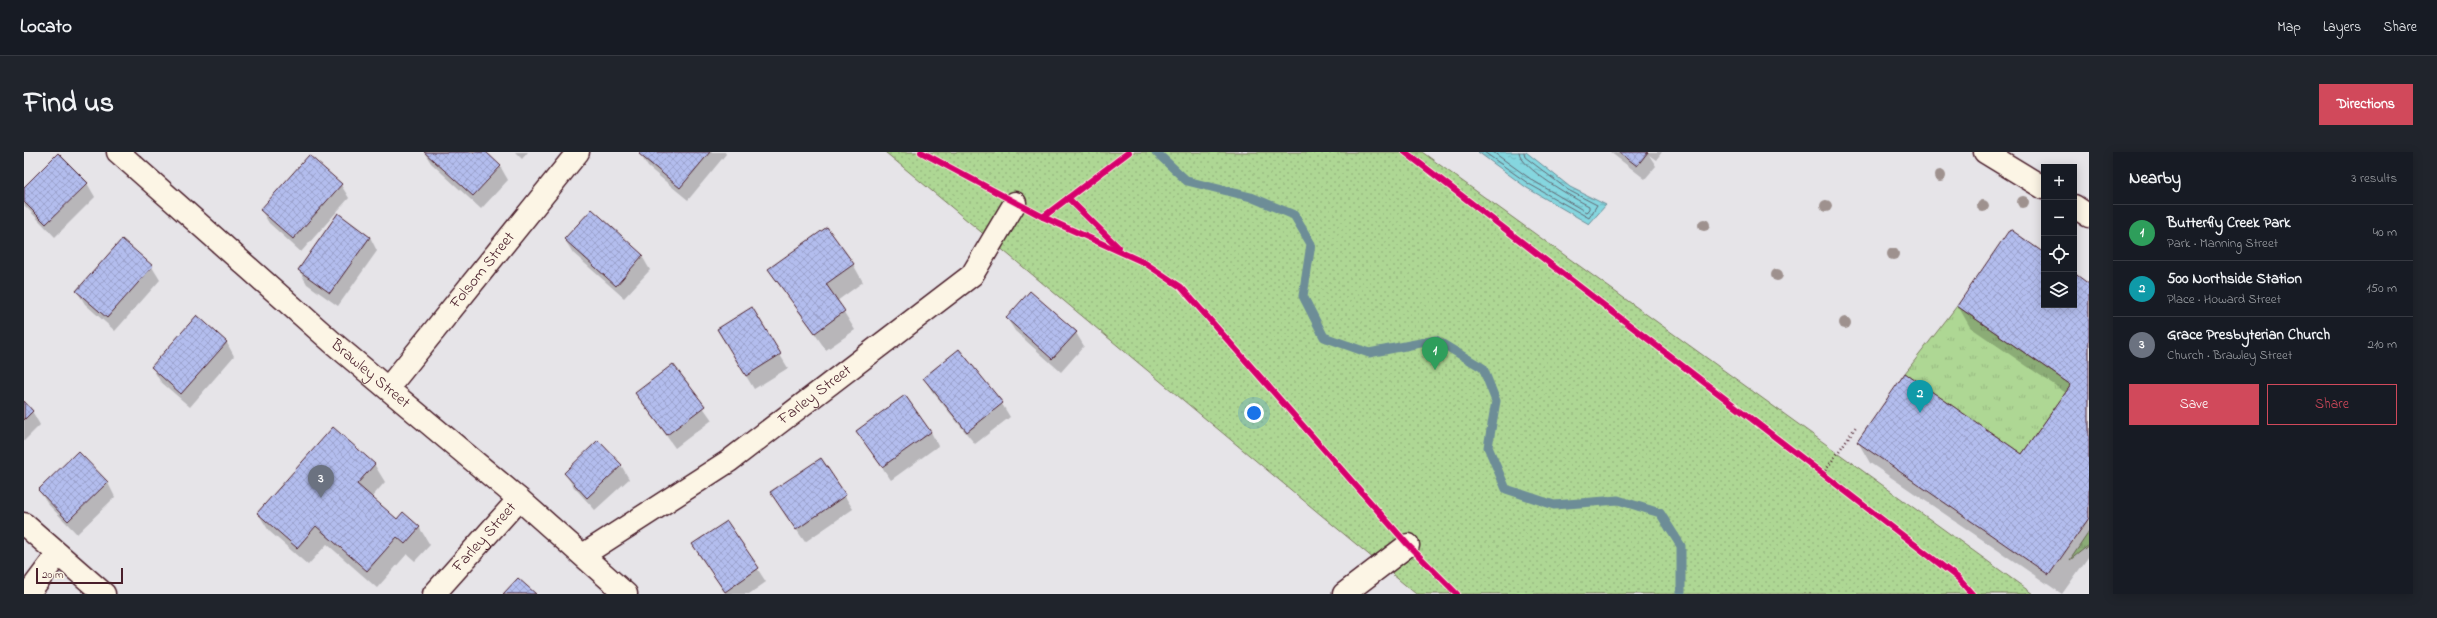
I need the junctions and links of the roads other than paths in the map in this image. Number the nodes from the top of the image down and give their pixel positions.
1 (118, 152) edge
2 (578, 152) edge
3 (1987, 152) edge
4 (2041, 186) edge
5 (1015, 203) dead end
6 (2077, 208) edge
7 (2089, 216) edge
8 (388, 388) junction
9 (519, 498) junction
10 (24, 524) edge
11 (1408, 545) dead end
12 (58, 554) junction
13 (583, 555) junction
14 (28, 594) edge
15 (104, 594) edge
16 (434, 594) edge
17 (626, 594) edge
18 (1344, 594) edge

1 - 8 street, Brawley Street
2 - 8 street, Folsom Street
3 - 4 street
5 - 13 street, Farley Street
6 - 7 street
8 - 9 street, Brawley Street
9 - 13 street, Brawley Street
9 - 16 street, Farley Street
10 - 12 street
11 - 18 street
12 - 14 street
12 - 15 street
13 - 17 street, Brawley Street

